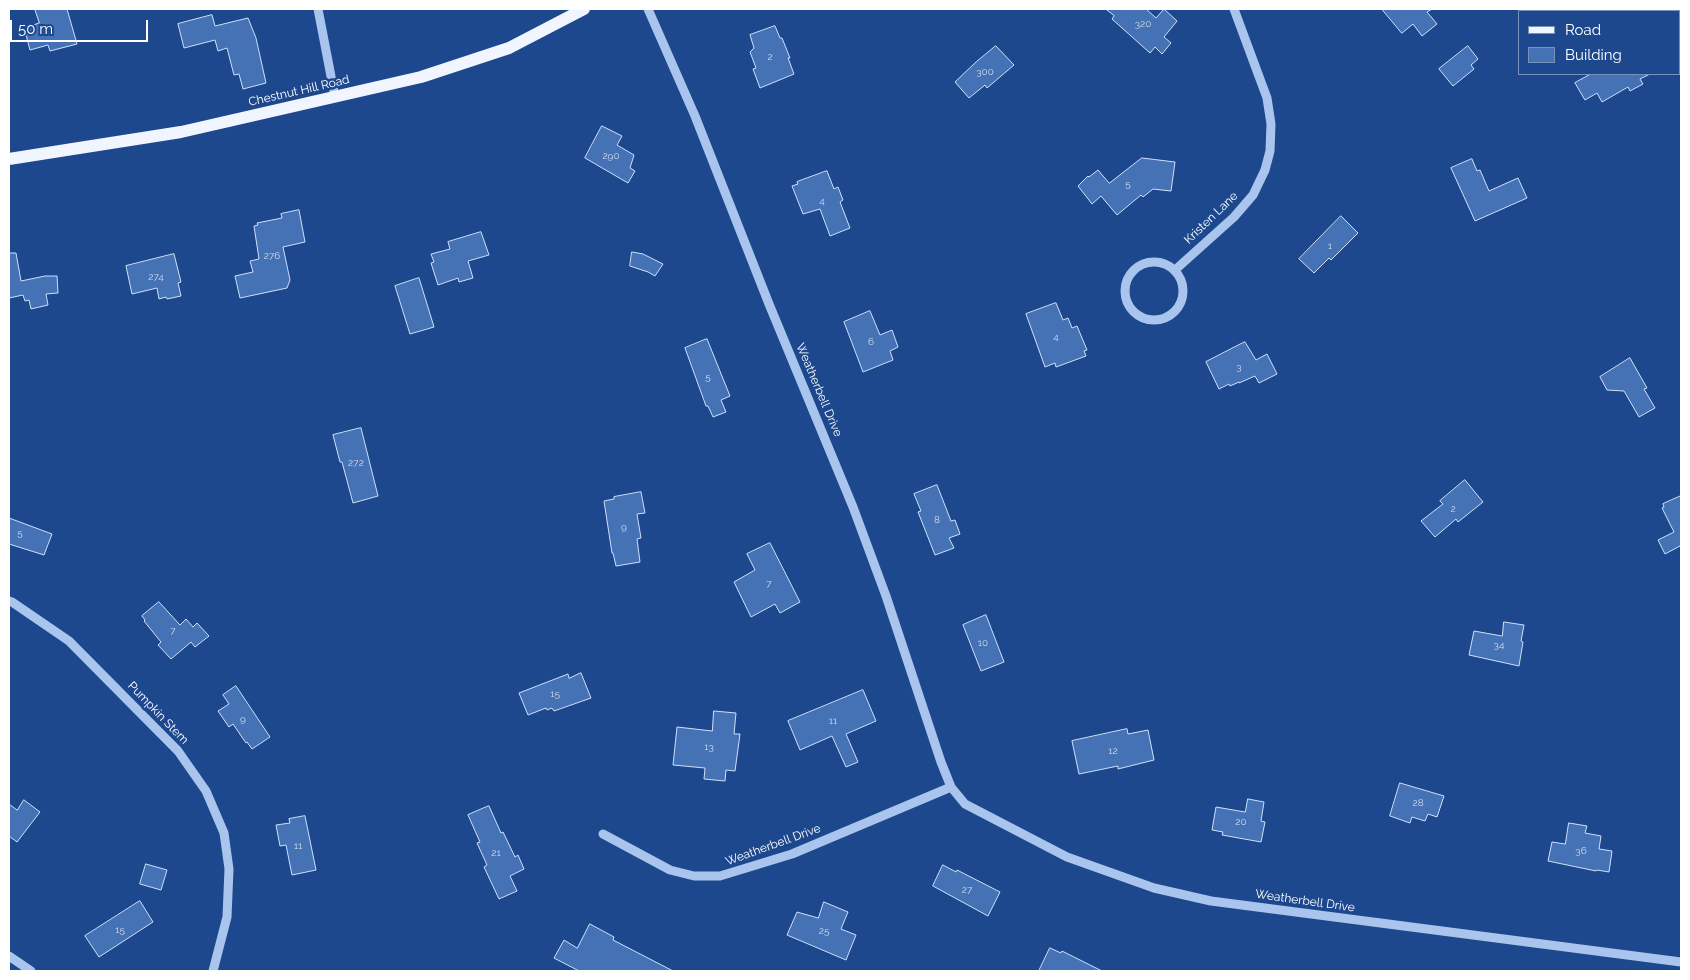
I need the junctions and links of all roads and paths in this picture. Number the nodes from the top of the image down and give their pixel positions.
1 (318, 9) edge
2 (584, 9) edge
3 (648, 9) edge
4 (1234, 9) edge
5 (335, 97) junction
6 (9, 159) edge
7 (1175, 270) junction
8 (9, 601) edge
9 (951, 787) junction
10 (603, 834) dead end
11 (9, 956) edge
12 (1681, 962) edge
13 (31, 971) edge
14 (213, 971) edge

1 - 5 street
2 - 5 main road, Chestnut Hill Road
3 - 9 street, Weatherbell Drive
4 - 7 street, Kristen Lane
5 - 6 main road, Chestnut Hill Road
7 - 7 street
8 - 14 street, Pumpkin Stem
9 - 10 street, Weatherbell Drive
9 - 12 street, Weatherbell Drive
11 - 13 street

